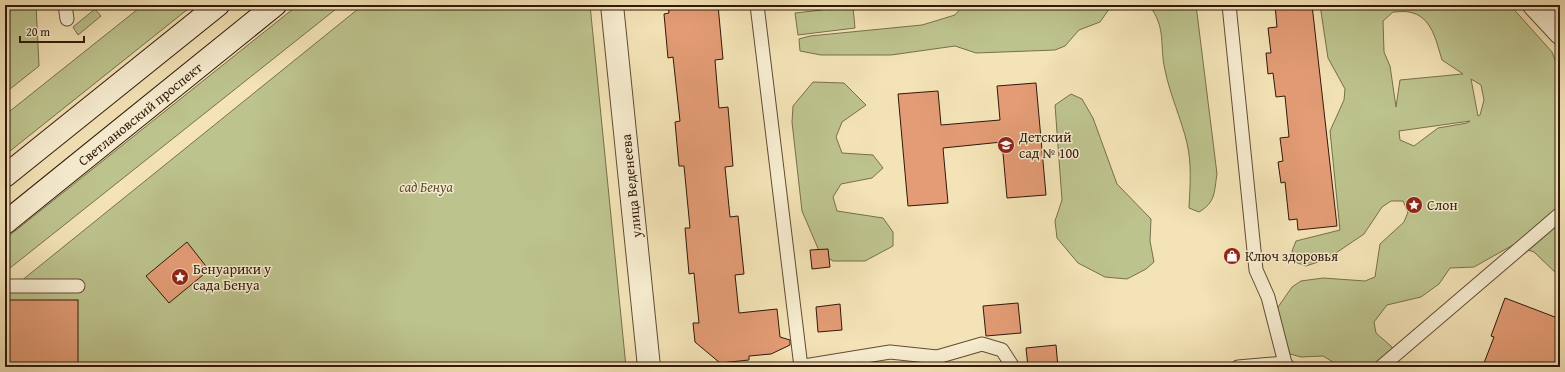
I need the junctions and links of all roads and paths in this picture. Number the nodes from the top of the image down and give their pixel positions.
1 (65, 5) edge
2 (218, 5) edge
3 (275, 5) edge
4 (612, 5) edge
5 (757, 5) edge
6 (1229, 5) edge
7 (1534, 5) edge
8 (67, 19) dead end
9 (1560, 33) edge
10 (5, 176) edge
11 (1560, 214) edge
12 (5, 223) edge
13 (5, 286) edge
14 (78, 286) dead end
15 (937, 362) edge
16 (1287, 365) edge
17 (649, 367) edge
18 (799, 367) edge
19 (1013, 367) edge
20 (1238, 367) edge
21 (1381, 367) edge

1 - 8 lane
2 - 10 main road
3 - 12 main road, Светлановский проспект
4 - 17 main road, улица Веденеева
5 - 18 lane
6 - 16 lane
7 - 9 main road
11 - 21 lane
13 - 14 lane
15 - 18 lane
15 - 19 lane
16 - 20 lane

